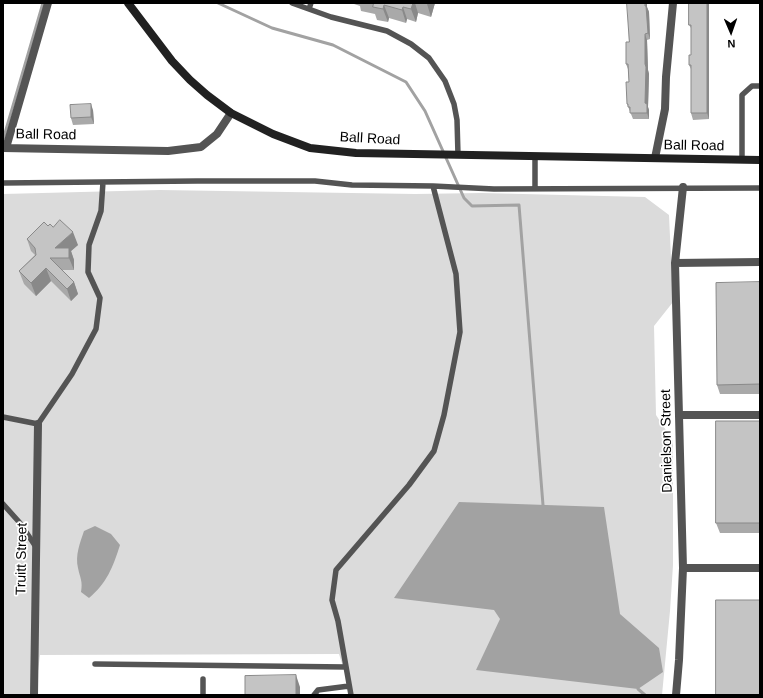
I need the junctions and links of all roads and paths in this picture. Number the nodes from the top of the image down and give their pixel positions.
1 (48, 3) edge
2 (128, 3) edge
3 (292, 3) edge
4 (673, 3) edge
5 (310, 6) edge
6 (760, 86) edge
7 (231, 113) junction
8 (5, 148) edge
9 (455, 155) junction
10 (535, 156) junction
11 (655, 158) junction
12 (742, 160) junction
13 (760, 160) edge
14 (102, 182) junction
15 (3, 183) edge
16 (433, 186) junction
17 (683, 187) junction
18 (760, 188) edge
19 (535, 189) junction
20 (760, 262) edge
21 (675, 263) junction
22 (679, 415) junction
23 (760, 415) edge
24 (3, 417) edge
25 (38, 424) junction
26 (3, 504) edge
27 (36, 547) junction
28 (683, 568) junction
29 (760, 568) edge
30 (95, 664) dead end
31 (346, 667) junction
32 (203, 679) dead end
33 (349, 686) junction
34 (34, 695) edge
35 (203, 695) edge
36 (314, 695) edge
37 (351, 695) edge
38 (676, 695) edge

1 - 8 street
2 - 7 main road
3 - 5 lane
4 - 11 street
5 - 9 lane
6 - 12 lane
7 - 8 street, Ball Road
7 - 9 main road, Ball Road
9 - 10 main road, Ball Road
10 - 11 main road, Ball Road
10 - 19 lane
11 - 12 main road, Ball Road
12 - 13 main road, Ball Road
14 - 15 lane
14 - 16 lane
14 - 25 lane
16 - 19 lane
16 - 31 lane
17 - 18 lane
17 - 19 lane
17 - 21 street, Danielson Street
20 - 21 street
21 - 22 street, Danielson Street
22 - 23 street
22 - 28 street, Danielson Street
24 - 25 lane
25 - 27 street, Truitt Street
26 - 27 lane
27 - 34 street, Truitt Street
28 - 29 street
28 - 38 street, Danielson Street
30 - 31 lane
31 - 33 lane
32 - 35 lane
33 - 36 lane
33 - 37 lane

